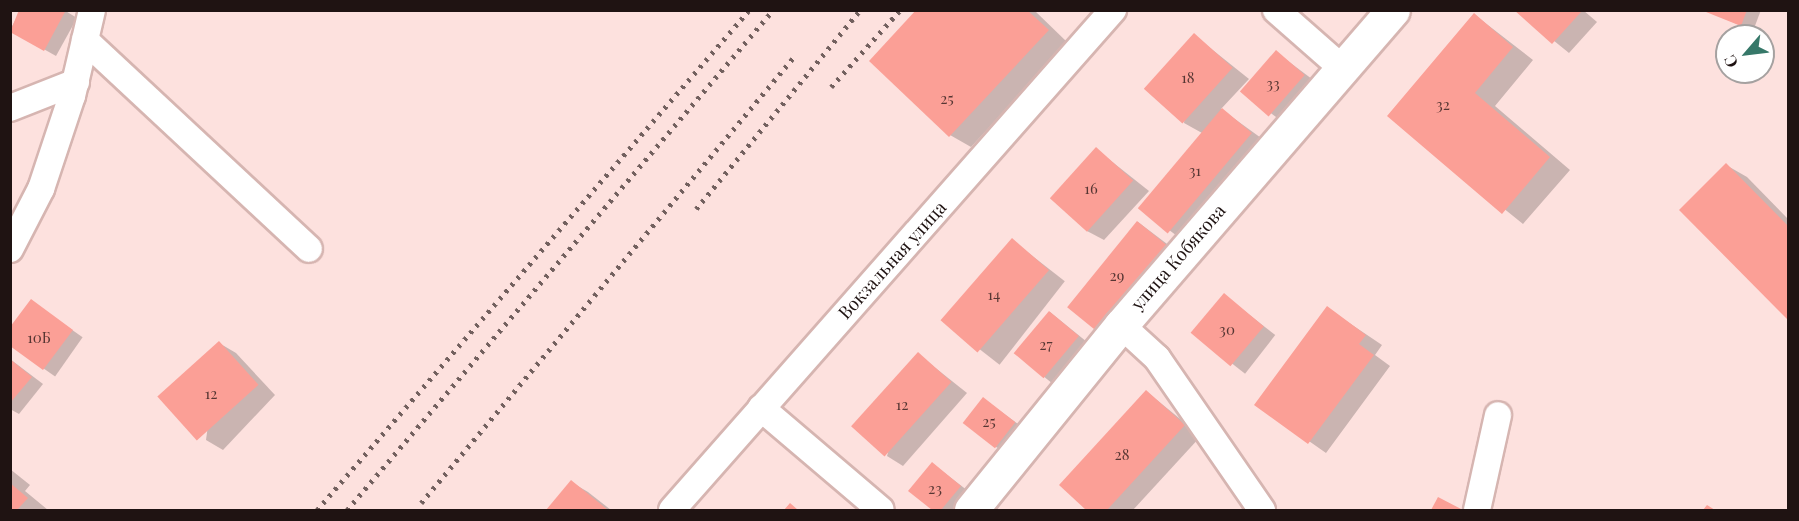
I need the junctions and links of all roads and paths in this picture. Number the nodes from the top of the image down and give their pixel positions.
1 (92, 10) edge
2 (1113, 10) edge
3 (1275, 10) edge
4 (1393, 10) edge
5 (85, 40) junction
6 (1342, 68) junction
7 (76, 82) junction
8 (10, 108) edge
9 (10, 249) edge
10 (309, 249) dead end
11 (1121, 324) junction
12 (761, 408) junction
13 (1498, 416) dead end
14 (672, 510) edge
15 (881, 510) edge
16 (971, 510) edge
17 (1262, 510) edge
18 (1478, 510) edge

1 - 5 street
2 - 12 street, Вокзальная улица
3 - 6 street
4 - 6 street, улица Кобякова
5 - 7 street
5 - 10 street
6 - 11 street, улица Кобякова
7 - 8 street
7 - 9 street
11 - 16 street, улица Кобякова
11 - 17 street
12 - 14 street, Вокзальная улица
12 - 15 street
13 - 18 street

